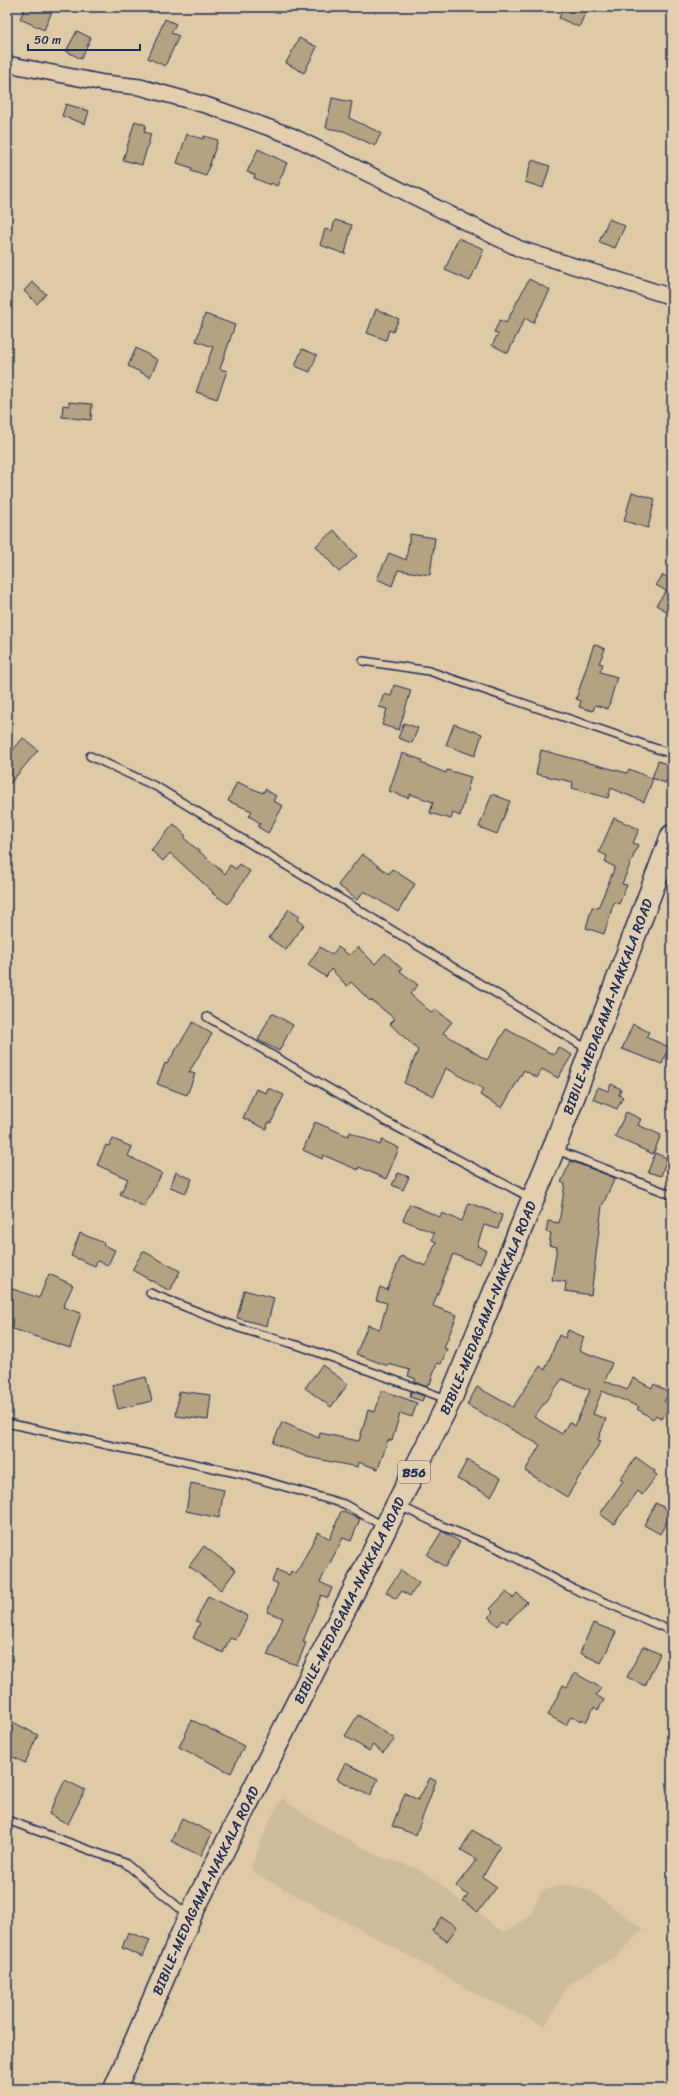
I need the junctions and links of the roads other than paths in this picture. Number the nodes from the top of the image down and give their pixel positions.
1 (7, 64) edge
2 (672, 297) edge
3 (363, 661) dead end
4 (672, 754) edge
5 (90, 756) dead end
6 (672, 836) edge
7 (207, 1017) dead end
8 (592, 1051) junction
9 (554, 1148) junction
10 (672, 1194) edge
11 (532, 1198) junction
12 (150, 1293) dead end
13 (450, 1400) junction
14 (7, 1424) edge
15 (398, 1505) junction
16 (386, 1527) junction
17 (672, 1631) edge
18 (7, 1820) edge
19 (190, 1916) junction
20 (116, 2089) edge

1 - 2 street
3 - 4 lane
5 - 8 lane
6 - 8 main road, BIBILE-MEDAGAMA-NAKKALA ROAD / B56
7 - 11 lane
8 - 9 main road, BIBILE-MEDAGAMA-NAKKALA ROAD / B56
9 - 10 lane
9 - 11 main road, BIBILE-MEDAGAMA-NAKKALA ROAD / B56
11 - 13 main road, BIBILE-MEDAGAMA-NAKKALA ROAD / B56
12 - 13 lane
13 - 15 main road, BIBILE-MEDAGAMA-NAKKALA ROAD / B56
14 - 16 lane
15 - 16 main road, BIBILE-MEDAGAMA-NAKKALA ROAD / B56
15 - 17 lane
16 - 19 main road, BIBILE-MEDAGAMA-NAKKALA ROAD / B56
18 - 19 lane
19 - 20 main road, BIBILE-MEDAGAMA-NAKKALA ROAD / B56

